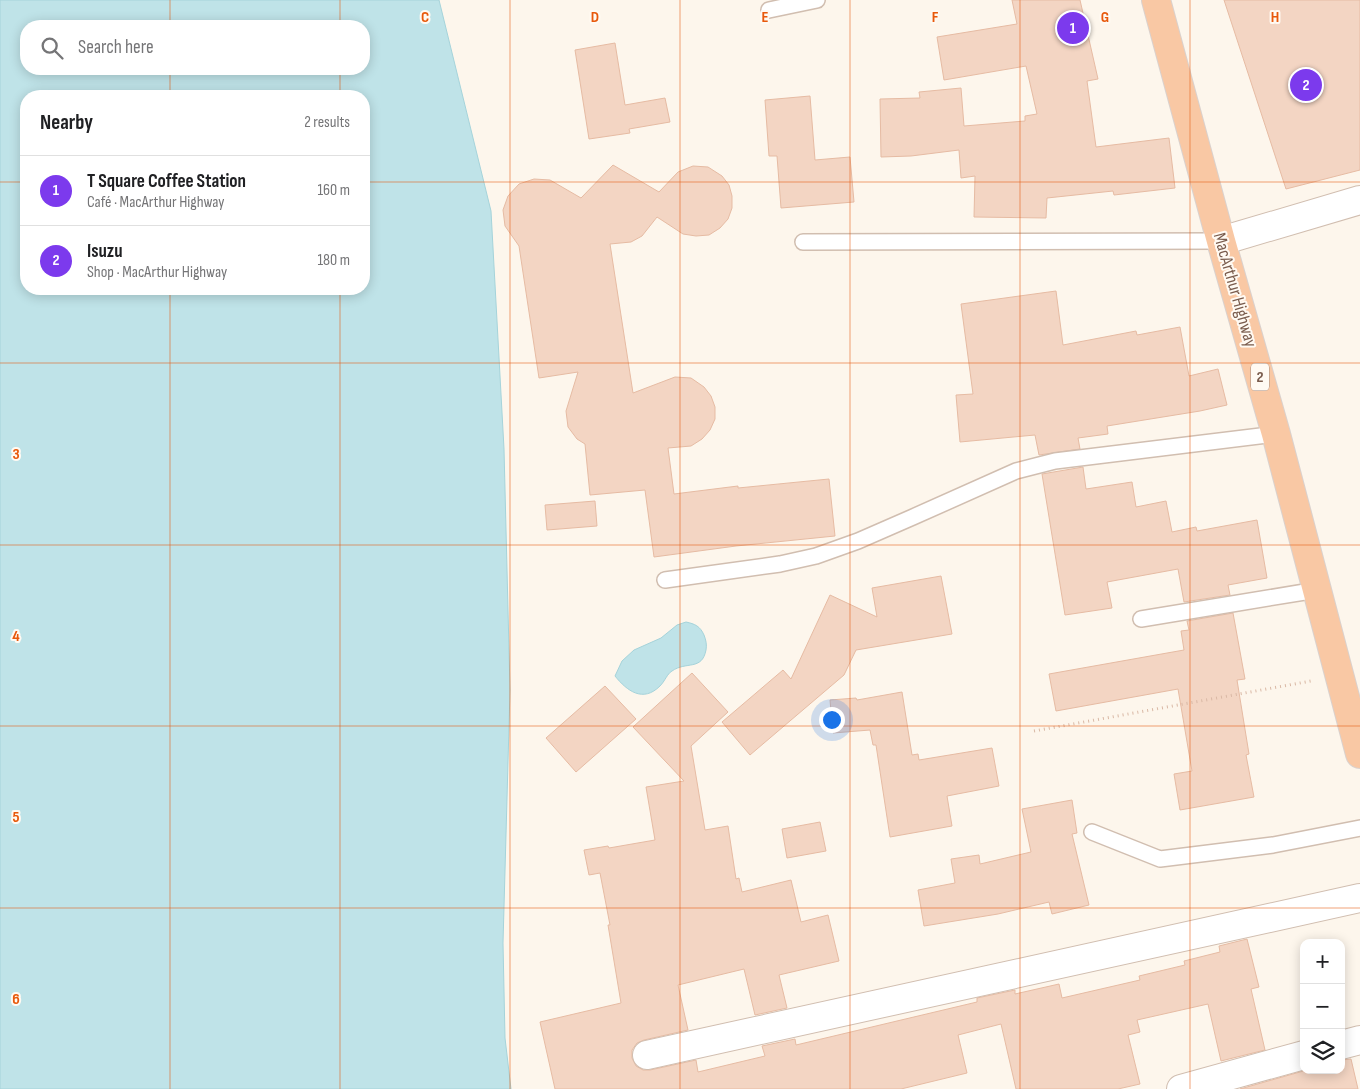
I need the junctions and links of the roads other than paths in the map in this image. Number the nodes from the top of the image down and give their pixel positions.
1 (817, 0) edge
2 (1156, 0) edge
3 (769, 10) dead end
4 (1360, 200) edge
5 (1221, 241) junction
6 (804, 242) dead end
7 (1276, 434) junction
8 (665, 580) dead end
9 (1317, 590) junction
10 (1141, 619) dead end
11 (1360, 754) edge
12 (1360, 828) edge
13 (1092, 832) dead end
14 (1360, 898) edge
15 (1360, 1040) edge
16 (1345, 1044) edge
17 (647, 1055) dead end
18 (1300, 1057) edge
19 (1180, 1089) edge

1 - 3 lane
2 - 5 highway, MacArthur Highway / 2
4 - 5 street
5 - 6 lane
5 - 7 highway, MacArthur Highway / 2
7 - 8 lane
7 - 9 highway, MacArthur Highway / 2
9 - 10 lane
9 - 11 highway, MacArthur Highway / 2
12 - 13 lane
14 - 17 street
15 - 16 street
18 - 19 street

